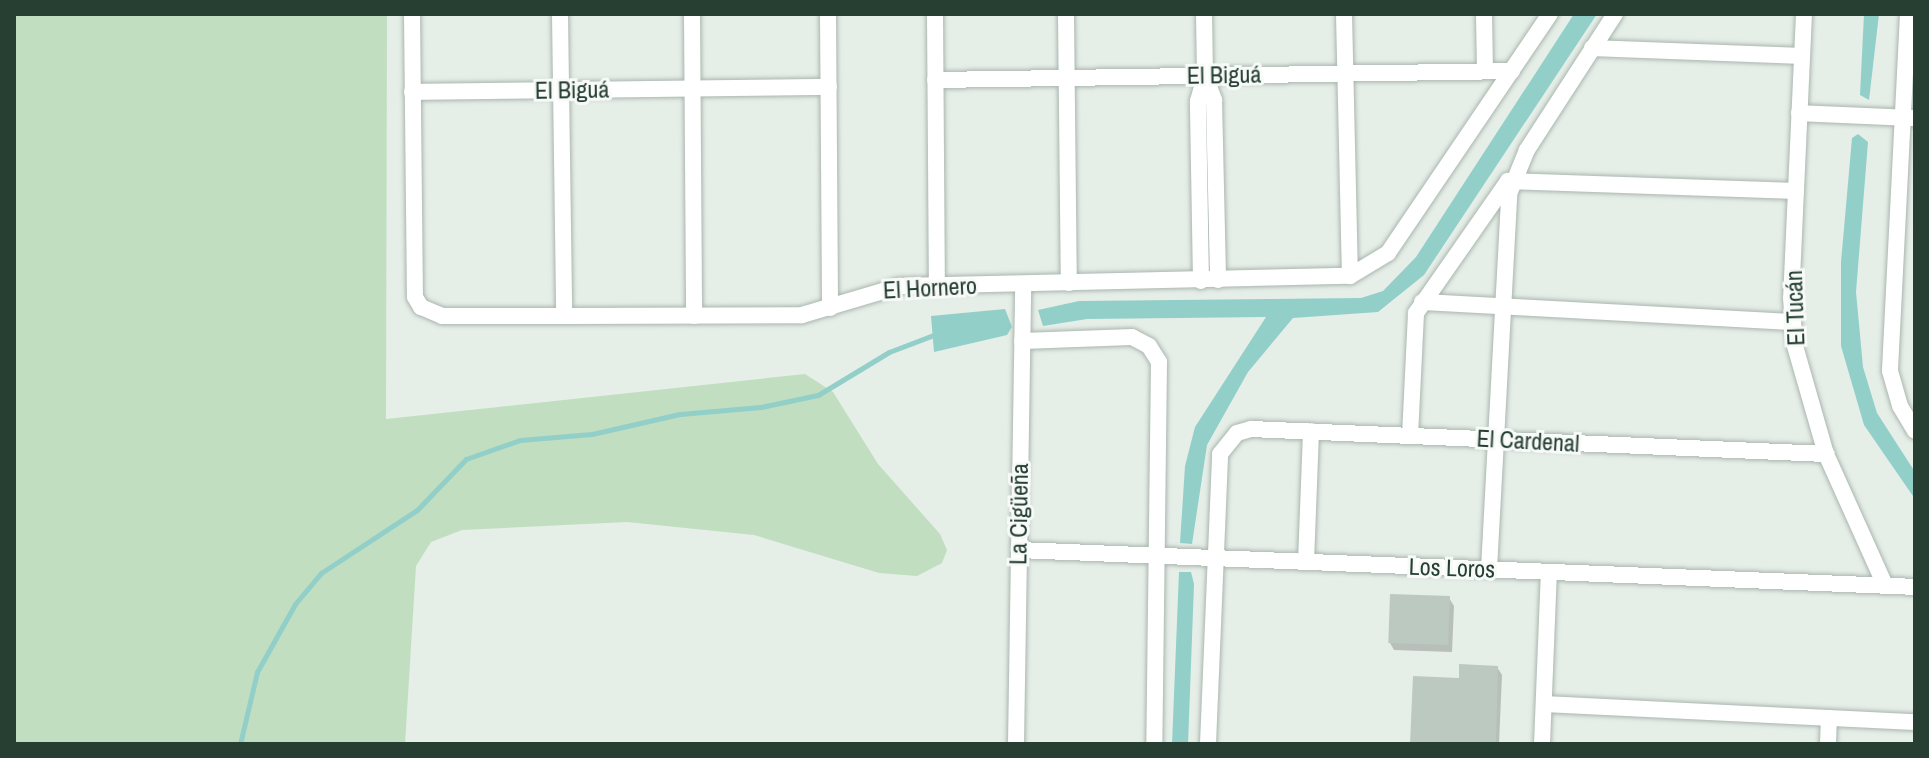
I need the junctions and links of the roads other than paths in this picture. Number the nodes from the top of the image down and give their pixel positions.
1 (412, 14) edge
2 (560, 14) edge
3 (692, 14) edge
4 (828, 14) edge
5 (935, 14) edge
6 (1066, 14) edge
7 (1204, 14) edge
8 (1344, 14) edge
9 (1484, 14) edge
10 (1550, 14) edge
11 (1615, 14) edge
12 (1804, 14) edge
13 (1908, 14) edge
14 (1592, 48) junction
15 (1802, 56) junction
16 (1485, 71) junction
17 (1512, 71) junction
18 (1344, 73) junction
19 (1205, 76) junction
20 (1067, 78) junction
21 (935, 80) junction
22 (829, 87) junction
23 (692, 89) junction
24 (561, 90) junction
25 (412, 92) junction
26 (1799, 113) junction
27 (1909, 119) edge
28 (1513, 179) junction
29 (1796, 191) junction
30 (1915, 255) edge
31 (1896, 259) junction
32 (1350, 276) junction
33 (1210, 281) junction
34 (1069, 283) junction
35 (1023, 284) junction
36 (937, 286) junction
37 (1422, 302) junction
38 (1502, 306) junction
39 (830, 308) junction
40 (564, 316) junction
41 (694, 316) junction
42 (1792, 322) junction
43 (1022, 341) junction
44 (1915, 392) edge
45 (1896, 396) junction
46 (1311, 431) junction
47 (1915, 431) edge
48 (1410, 436) junction
49 (1495, 440) junction
50 (1826, 454) junction
51 (1019, 550) junction
52 (1157, 556) junction
53 (1216, 558) junction
54 (1306, 562) junction
55 (1489, 569) junction
56 (1549, 572) junction
57 (1885, 585) junction
58 (1915, 587) edge
59 (1544, 704) junction
60 (1829, 718) junction
61 (1915, 722) edge
62 (1016, 744) edge
63 (1154, 744) edge
64 (1208, 744) edge
65 (1542, 744) edge
66 (1828, 744) edge

1 - 25 street
2 - 24 street
3 - 23 street
4 - 22 street
5 - 21 street
6 - 20 street
7 - 19 street
8 - 18 street
9 - 16 street
10 - 17 street
11 - 14 street
12 - 15 street, El Tucán
13 - 27 street
14 - 15 street
14 - 28 street
15 - 26 street, El Tucán
16 - 17 street, El Biguá
16 - 18 street, El Biguá
17 - 32 street
18 - 19 street, El Biguá
18 - 32 street
19 - 20 street, El Biguá
19 - 33 street
20 - 21 street, El Biguá
20 - 34 street
21 - 36 street
22 - 23 street, El Biguá
22 - 39 street
23 - 24 street, El Biguá
23 - 41 street
24 - 25 street, El Biguá
24 - 40 street
25 - 40 street, El Hornero
26 - 27 street
26 - 29 street, El Tucán
27 - 31 street
28 - 29 street
28 - 37 street
28 - 38 street
29 - 42 street, El Tucán
30 - 31 street
31 - 45 street
32 - 33 street, El Hornero
33 - 34 street, El Hornero
34 - 35 street, El Hornero
35 - 36 street, El Hornero
35 - 43 street, La Cigüeña
36 - 39 street, El Hornero
37 - 38 street
37 - 48 street
38 - 42 street
38 - 49 street
39 - 41 street, El Hornero
40 - 41 street, El Hornero
42 - 50 street, El Tucán
43 - 51 street, La Cigüeña
43 - 52 street
44 - 45 street
45 - 47 street
46 - 48 street, El Cardenal
46 - 53 street, El Cardenal
46 - 54 street
48 - 49 street, El Cardenal
49 - 50 street, El Cardenal
49 - 55 street
50 - 57 street, El Tucán
51 - 52 street, Los Loros
51 - 62 street, La Cigüeña
52 - 53 street, Los Loros
52 - 63 street
53 - 54 street, Los Loros
53 - 64 street
54 - 55 street, Los Loros
55 - 56 street, Los Loros
56 - 57 street, Los Loros
56 - 59 street
57 - 58 street, Los Loros
59 - 60 street
59 - 65 street
60 - 61 street
60 - 66 street

